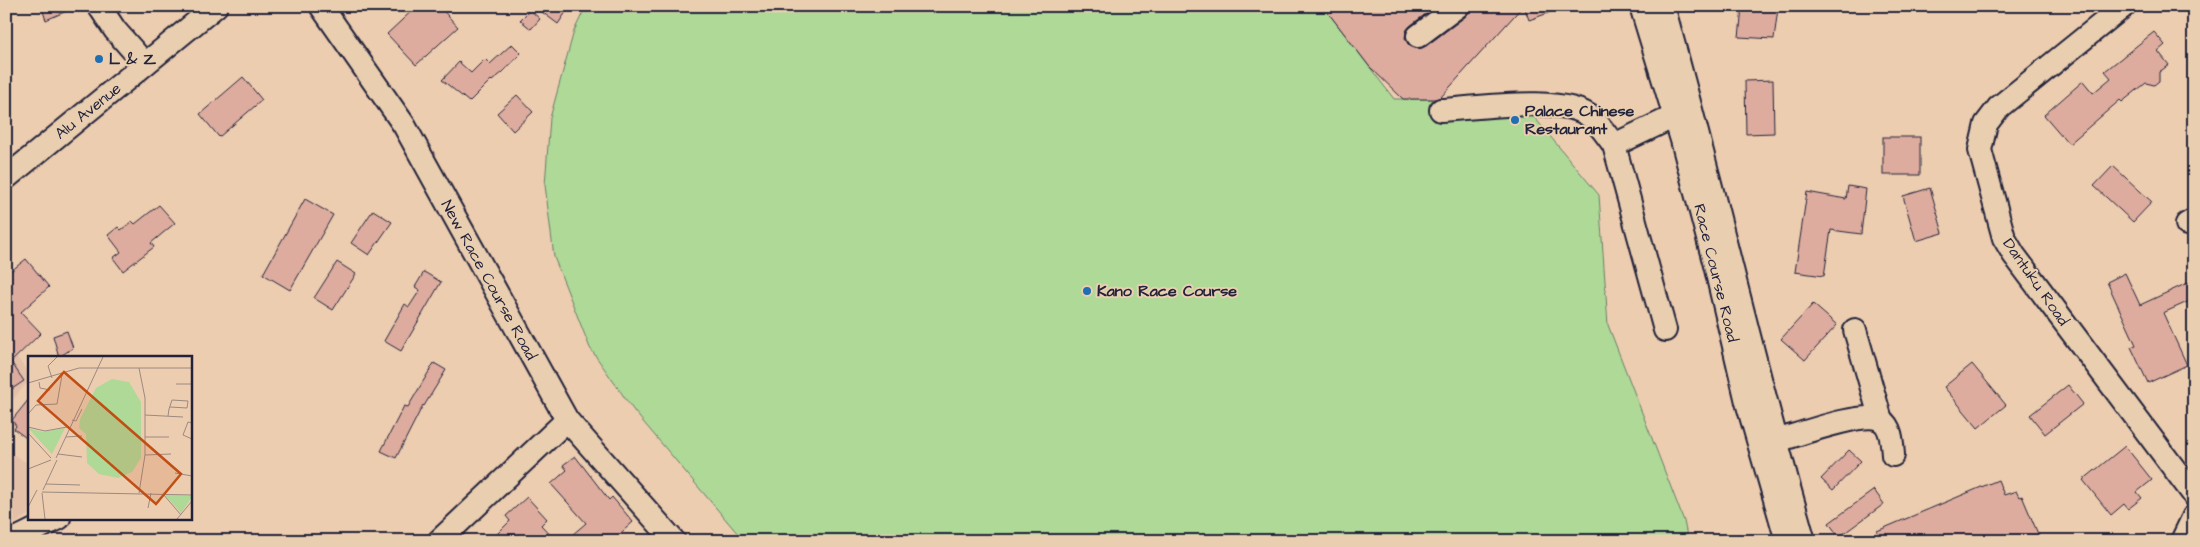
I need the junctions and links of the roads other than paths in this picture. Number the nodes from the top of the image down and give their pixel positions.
1 (99, 6) edge
2 (216, 6) edge
3 (321, 6) edge
4 (1458, 6) edge
5 (1641, 6) edge
6 (1663, 6) edge
7 (2124, 6) edge
8 (1418, 36) dead end
9 (145, 64) junction
10 (1441, 110) dead end
11 (1674, 116) junction
12 (1614, 145) junction
13 (10, 172) edge
14 (1665, 330) dead end
15 (1855, 330) dead end
16 (567, 420) junction
17 (1881, 420) junction
18 (1776, 442) junction
19 (1893, 455) dead end
20 (2194, 495) edge
21 (2194, 516) edge
22 (55, 520) edge
23 (12, 541) edge
24 (439, 541) edge
25 (674, 541) edge
26 (1786, 541) edge
27 (1804, 541) edge
28 (2182, 541) edge

1 - 9 street
2 - 9 street, Alu Avenue
3 - 16 street, New Race Course Road
4 - 8 street
5 - 11 street, Race Course Road
6 - 18 street, Race Course Road
7 - 20 street, Dantuku Road
9 - 13 street, Alu Avenue
10 - 12 street
11 - 12 street
11 - 26 street, Race Course Road
12 - 14 street
15 - 17 street
16 - 24 street
16 - 25 street, New Race Course Road
17 - 18 street
17 - 19 street
18 - 27 street, Race Course Road
21 - 28 street
22 - 23 street

